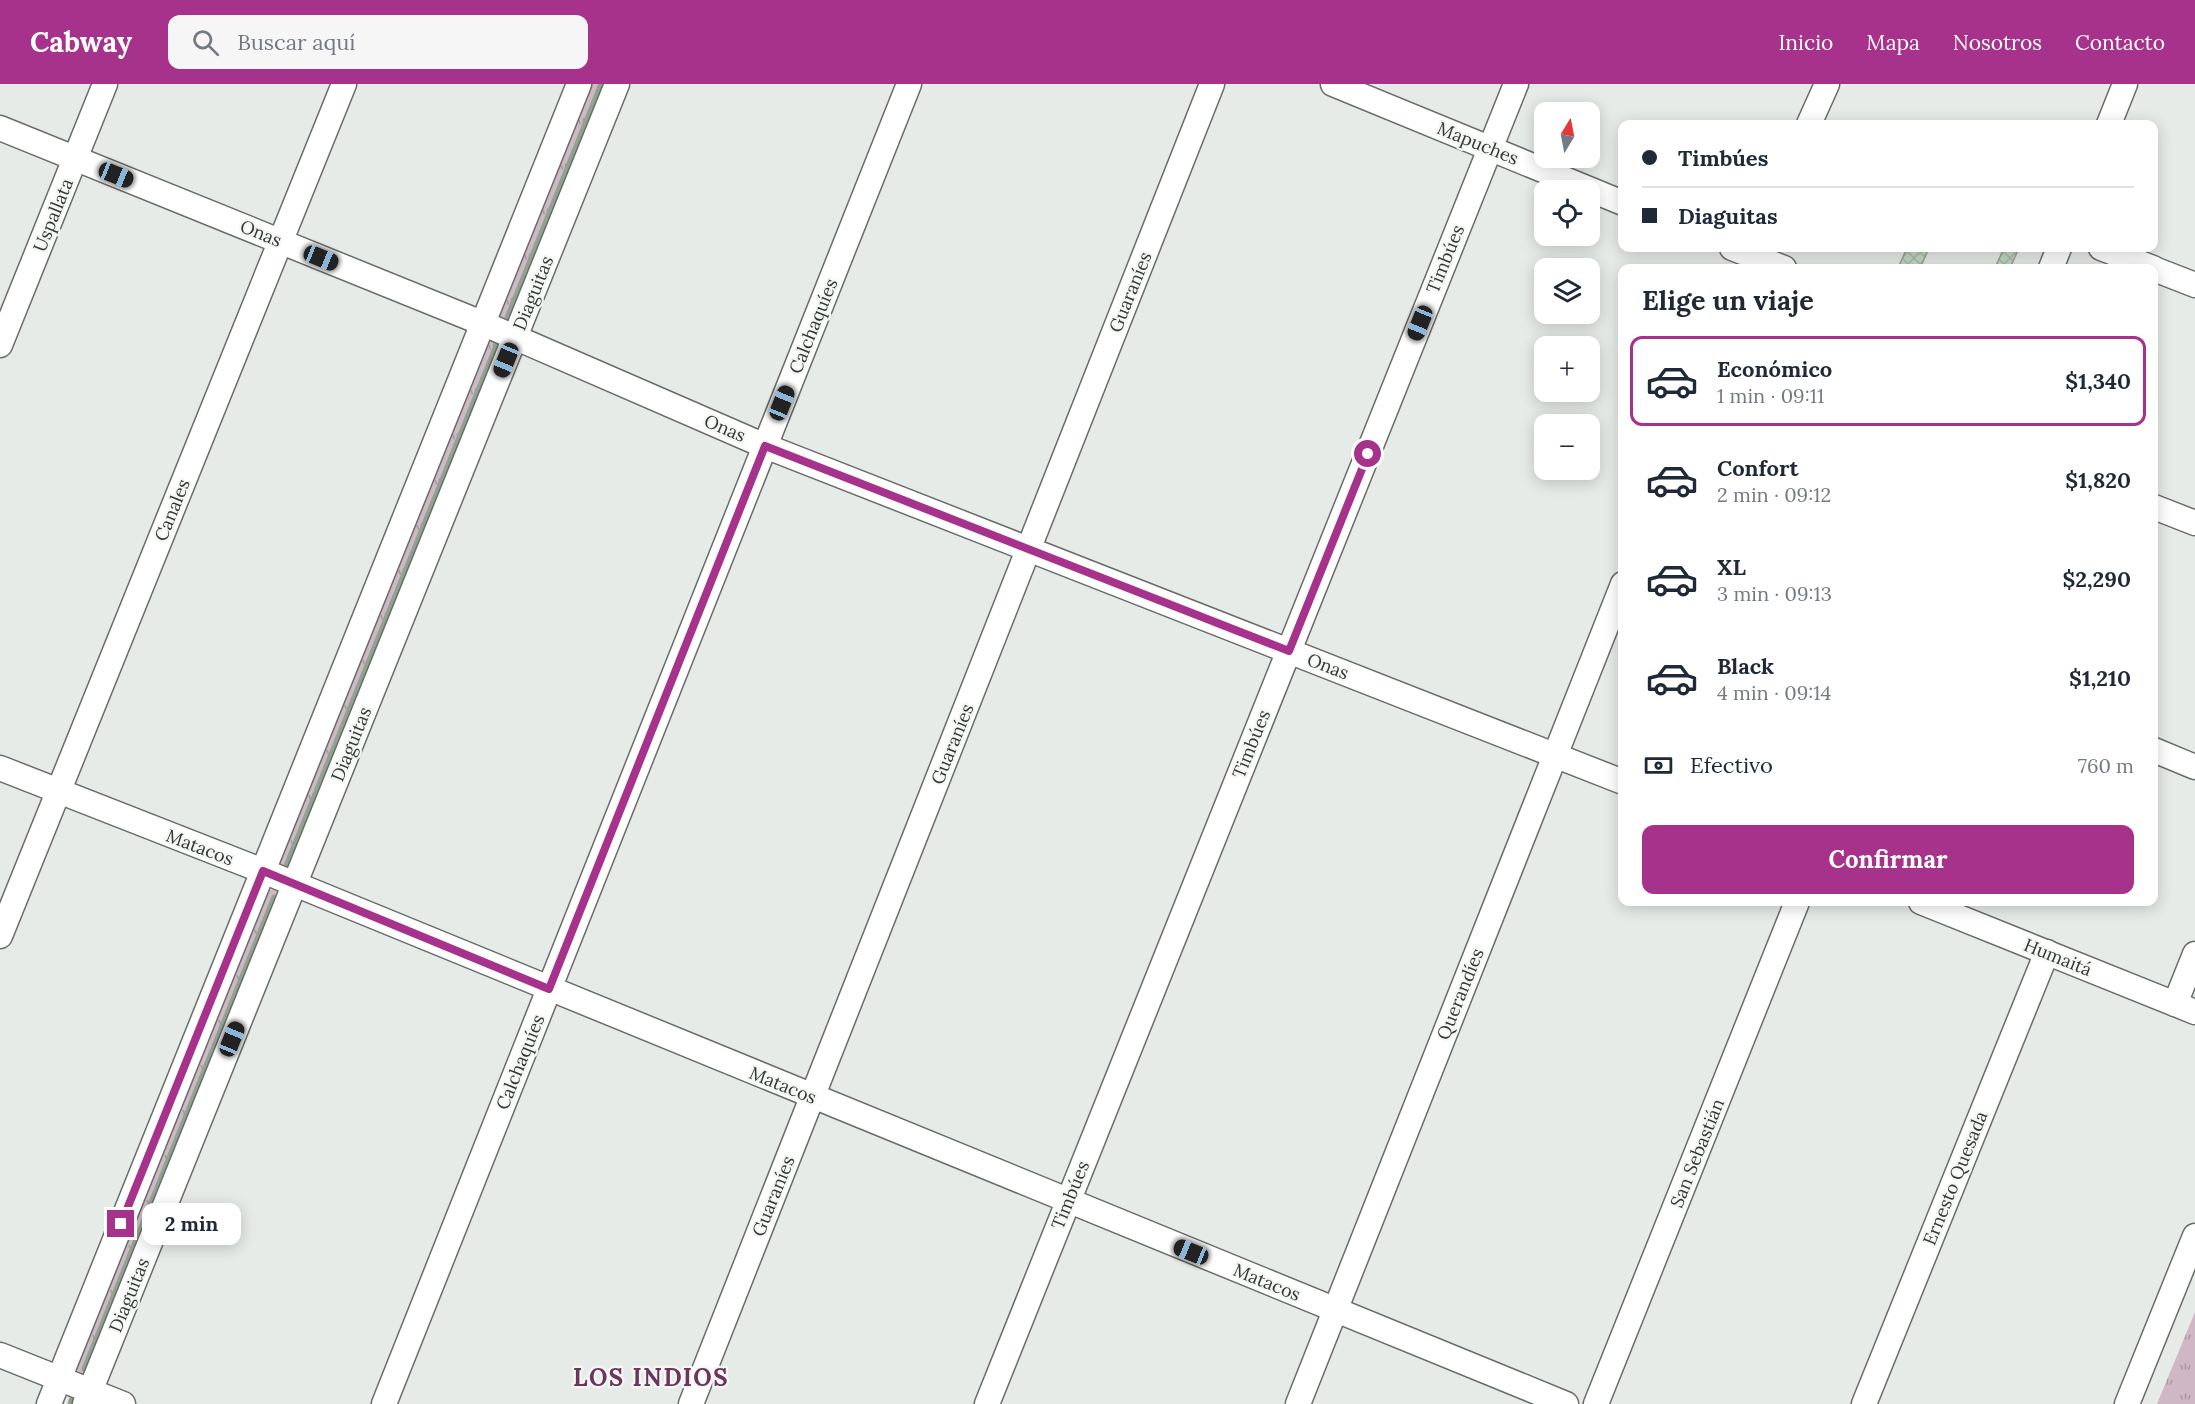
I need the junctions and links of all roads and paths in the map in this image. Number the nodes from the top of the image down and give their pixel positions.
1 (105, 84) edge
2 (344, 84) edge
3 (579, 84) edge
4 (617, 84) edge
5 (909, 84) edge
6 (1212, 84) edge
7 (1333, 84) edge
8 (1516, 84) edge
9 (1827, 84) edge
10 (2125, 84) edge
11 (1811, 120) edge
12 (2111, 120) edge
13 (0, 128) edge
14 (1490, 148) junction
15 (75, 158) junction
16 (1618, 201) edge
17 (280, 241) junction
18 (2110, 252) edge
19 (1748, 255) edge
20 (1773, 264) edge
21 (2141, 264) edge
22 (2158, 271) edge
23 (2195, 285) edge
24 (482, 323) junction
25 (514, 338) junction
26 (0, 345) edge
27 (765, 446) junction
28 (2158, 509) edge
29 (2195, 523) edge
30 (1028, 549) junction
31 (1618, 597) edge
32 (1289, 651) junction
33 (2158, 752) edge
34 (1555, 755) junction
35 (2195, 767) edge
36 (0, 768) edge
37 (1618, 780) edge
38 (58, 791) junction
39 (263, 871) junction
40 (294, 885) junction
41 (1795, 906) edge
42 (1931, 906) edge
43 (0, 936) edge
44 (2047, 952) junction
45 (2195, 954) edge
46 (549, 989) junction
47 (2185, 1008) edge
48 (813, 1097) junction
49 (1068, 1202) junction
50 (2195, 1236) edge
51 (1335, 1310) junction
52 (0, 1355) edge
53 (59, 1379) junction
54 (88, 1397) edge
55 (50, 1404) edge
56 (123, 1404) edge
57 (384, 1404) edge
58 (691, 1404) edge
59 (987, 1404) edge
60 (1298, 1404) edge
61 (1566, 1404) edge
62 (1596, 1404) edge
63 (1864, 1404) edge
64 (2127, 1404) edge

1 - 15 street, Uspallata
2 - 17 street, Canales
3 - 24 street, Diaguitas
4 - 25 street, Diaguitas
5 - 27 street, Calchaquíes
6 - 30 street, Guaraníes
7 - 14 street, Mapuches
8 - 14 street, Timbúes
9 - 11 street
10 - 12 street
13 - 15 street, Onas
14 - 16 street, Mapuches
14 - 32 street, Timbúes
15 - 17 street, Onas
15 - 26 street, Uspallata
17 - 24 street, Onas
17 - 38 street, Canales
18 - 21 street
19 - 20 street
22 - 23 street
24 - 25 street, Onas
24 - 39 street, Diaguitas
25 - 27 street, Onas
25 - 40 street, Diaguitas
27 - 30 street, Onas
27 - 46 street, Calchaquíes
28 - 29 street
30 - 32 street, Onas
30 - 48 street, Guaraníes
31 - 34 street, Querandíes
32 - 34 street, Onas
32 - 49 street, Timbúes
33 - 35 street
34 - 37 street, Onas
34 - 51 street, Querandíes
36 - 38 street, Matacos
38 - 39 street, Matacos
38 - 43 street, Canales
39 - 40 street, Matacos
39 - 53 street, Diaguitas
40 - 46 street, Matacos
40 - 54 street, Diaguitas
41 - 62 street, San Sebastián
42 - 44 street, Humaitá
44 - 47 street, Humaitá
44 - 63 street, Ernesto Quesada
45 - 47 street
46 - 48 street, Matacos
46 - 57 street, Calchaquíes
48 - 49 street, Matacos
48 - 58 street, Guaraníes
49 - 51 street, Matacos
49 - 59 street, Timbúes
50 - 64 street
51 - 60 street, Querandíes
51 - 61 street, Matacos
52 - 53 street
53 - 54 street
53 - 55 street, Diaguitas
54 - 56 street

